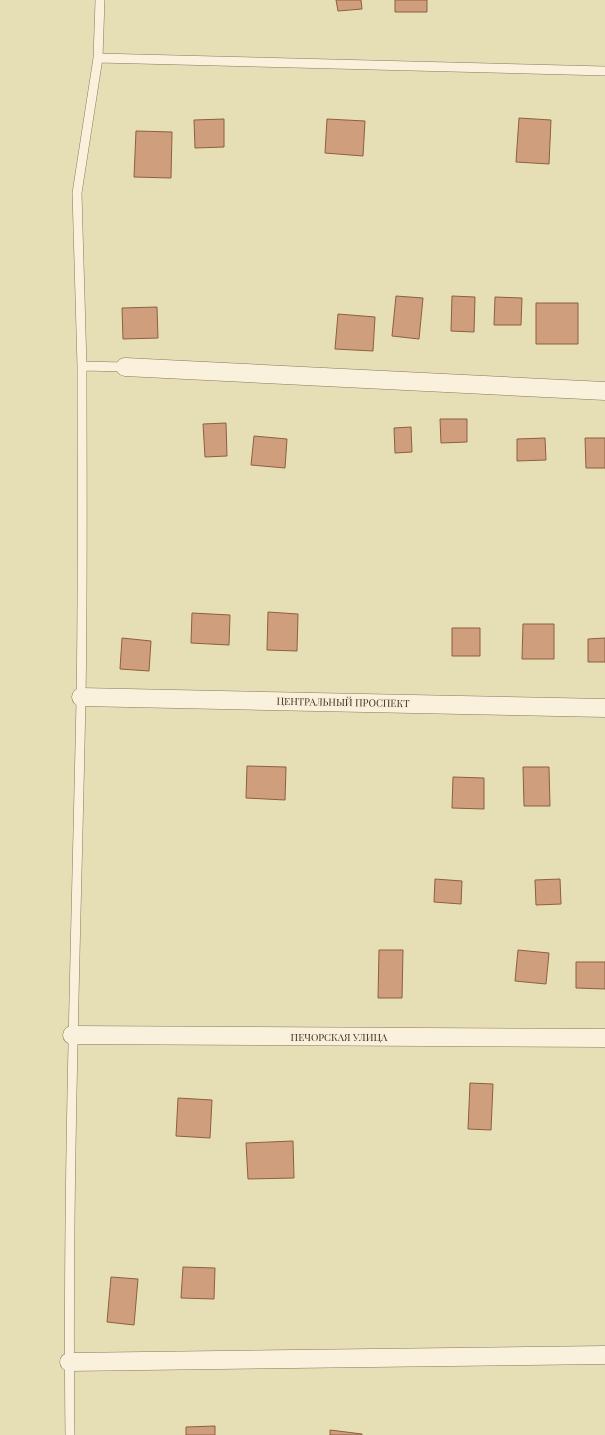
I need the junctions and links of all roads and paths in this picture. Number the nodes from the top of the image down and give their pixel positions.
1 (100, 0) edge
2 (98, 58) junction
3 (605, 71) edge
4 (82, 366) junction
5 (125, 367) joint
6 (605, 391) edge
7 (81, 697) junction
8 (605, 708) edge
9 (72, 1035) junction
10 (605, 1038) edge
11 (605, 1355) edge
12 (69, 1362) junction
13 (70, 1435) edge

1 - 2 lane
2 - 3 lane
2 - 4 lane
4 - 5 lane
4 - 7 lane
5 - 6 street
7 - 8 street, ЦЕНТРАЛЬНЫЙ ПРОСПЕКТ
7 - 9 lane
9 - 10 street, ПЕЧОРСКАЯ УЛИЦА
9 - 12 lane
11 - 12 street
12 - 13 lane

